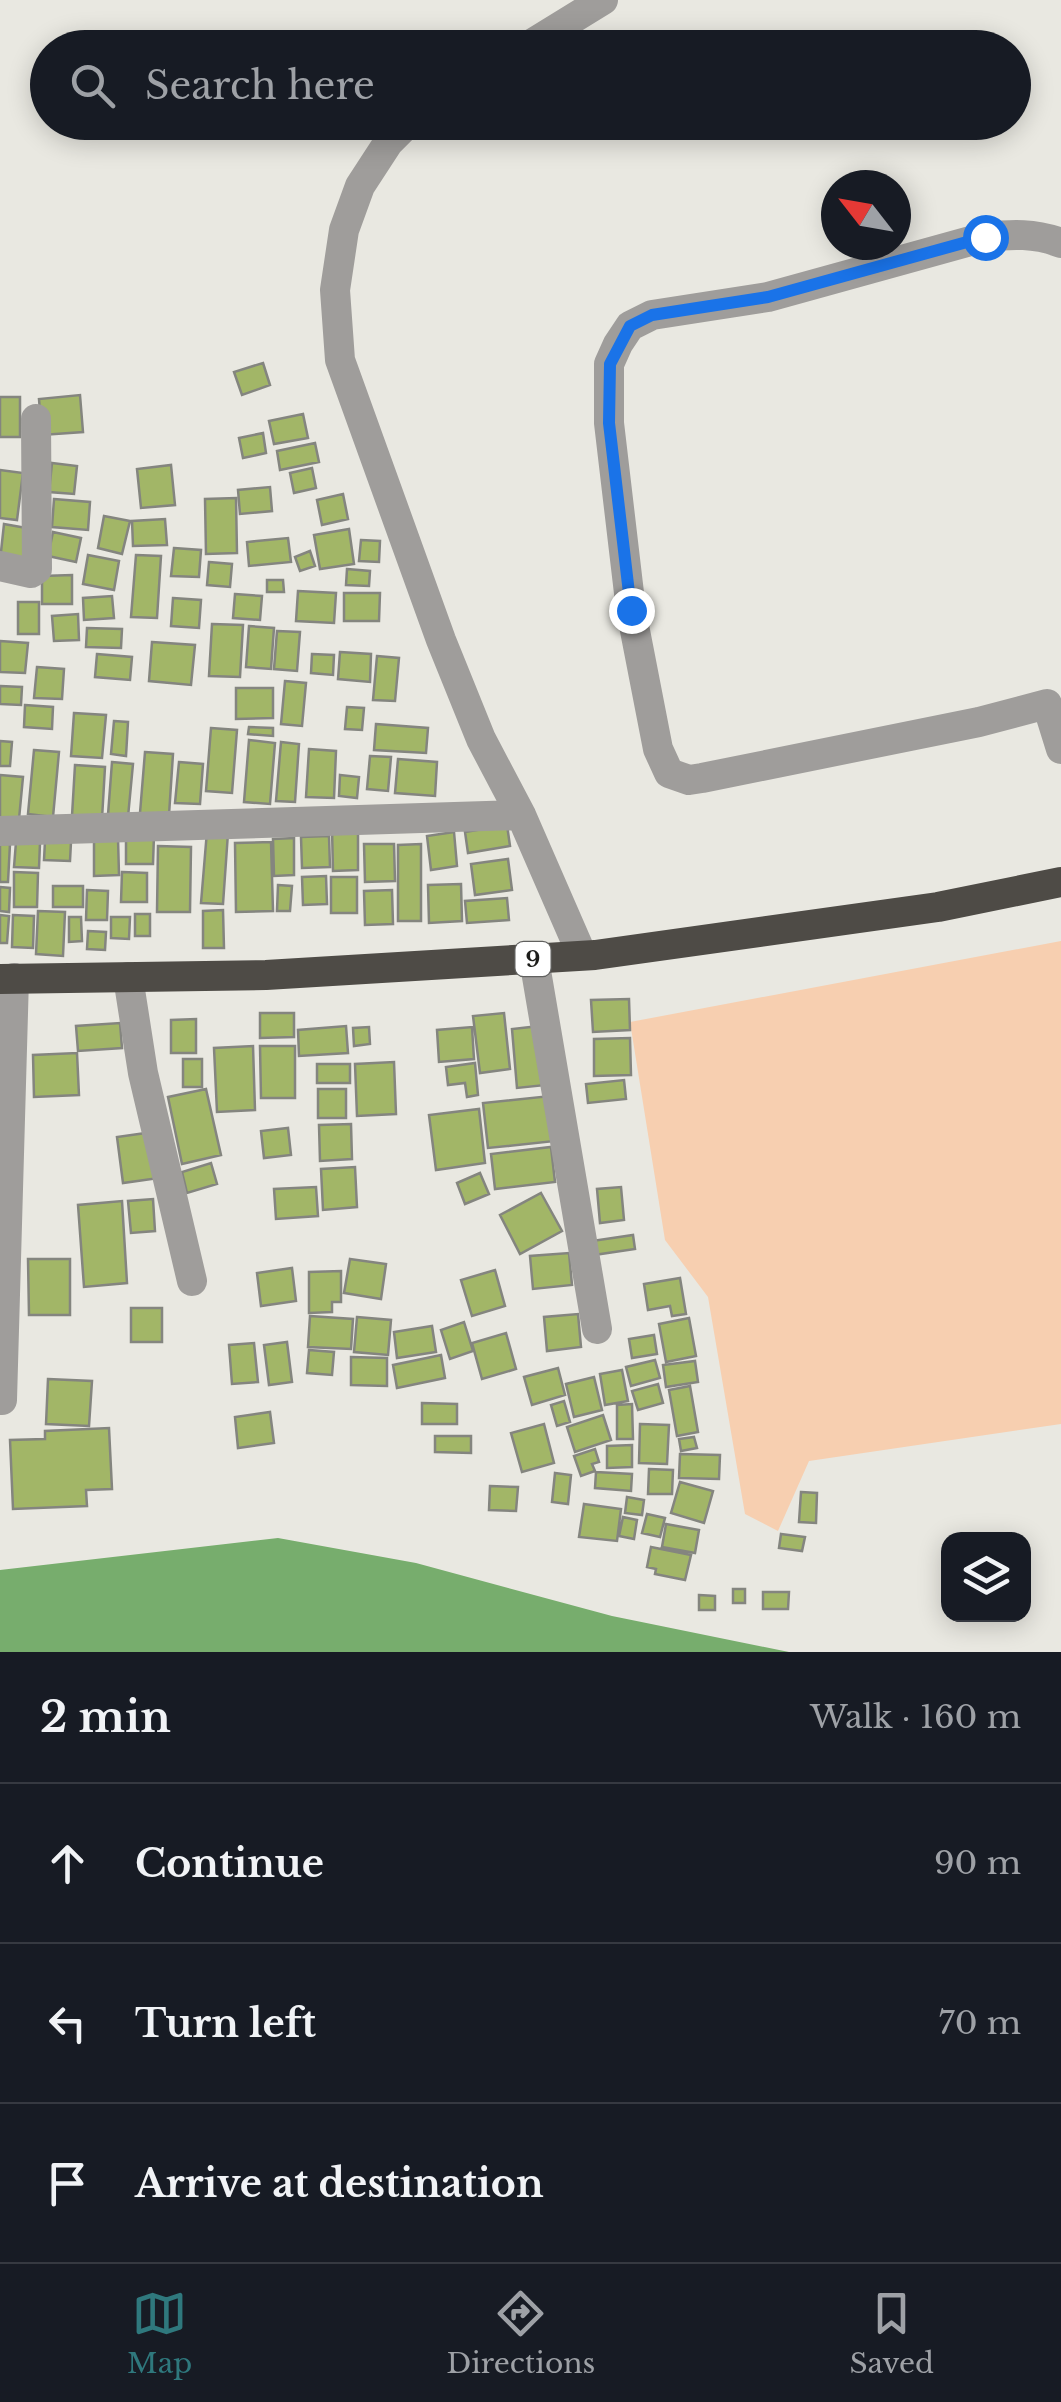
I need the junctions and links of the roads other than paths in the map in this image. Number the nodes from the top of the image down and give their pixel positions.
1 (602, 0) edge
2 (554, 30) edge
3 (391, 140) edge
4 (1061, 243) edge
5 (36, 419) dead end
6 (0, 566) edge
7 (1054, 703) edge
8 (1061, 748) edge
9 (521, 816) junction
10 (0, 831) edge
11 (1061, 882) edge
12 (582, 955) junction
13 (534, 959) junction
14 (128, 977) junction
15 (7, 978) edge
16 (192, 1281) dead end
17 (597, 1329) dead end
18 (2, 1400) edge

1 - 2 street
3 - 9 street
4 - 7 street
5 - 6 street
7 - 8 street
9 - 10 street
9 - 12 street
11 - 12 highway, 9
12 - 13 highway, 9
13 - 14 highway, 9
13 - 17 street
14 - 15 highway, 9
14 - 16 street
15 - 18 street

